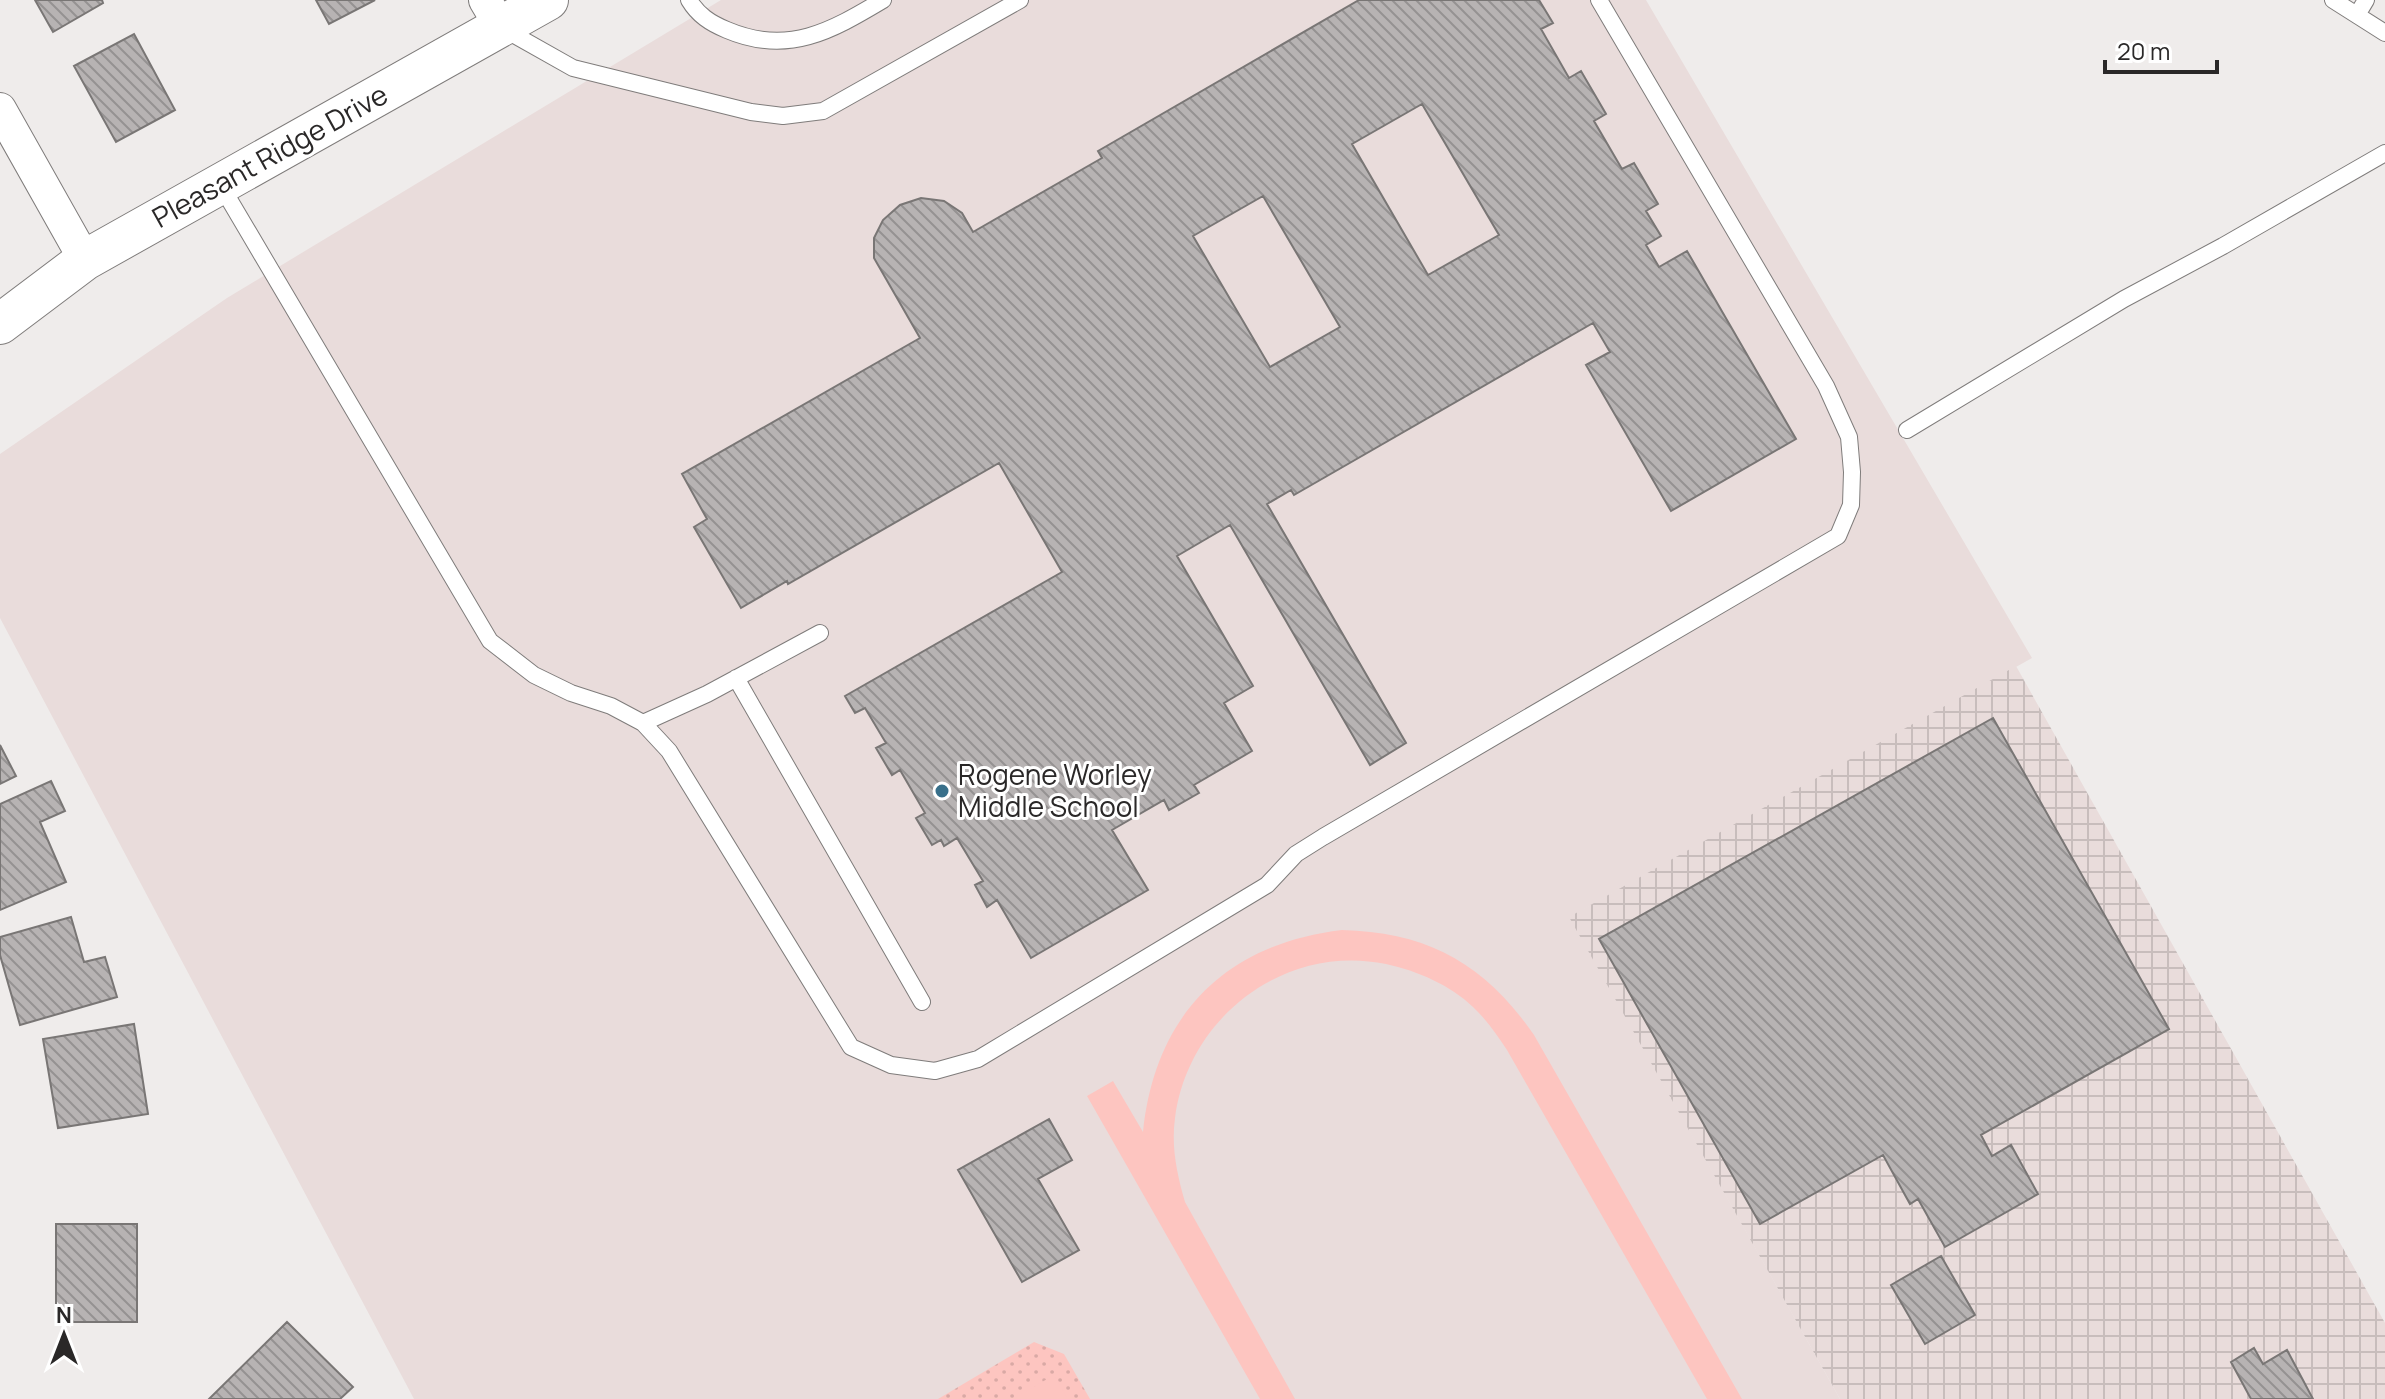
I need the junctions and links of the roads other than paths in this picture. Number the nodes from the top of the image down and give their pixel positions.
1 (548, 0) edge
2 (689, 0) edge
3 (883, 0) edge
4 (1020, 0) edge
5 (1599, 0) edge
6 (2333, 0) edge
7 (2366, 0) edge
8 (493, 13) edge
9 (2357, 15) junction
10 (2385, 33) edge
11 (0, 109) edge
12 (2385, 153) edge
13 (220, 184) junction
14 (85, 260) junction
15 (0, 324) edge
16 (1907, 430) dead end
17 (820, 633) dead end
18 (736, 678) junction
19 (643, 723) junction
20 (922, 1002) dead end

1 - 8 street, Pleasant Ridge Drive
2 - 3 lane
4 - 8 lane
5 - 19 lane
6 - 9 lane
7 - 9 lane
8 - 13 street, Pleasant Ridge Drive
9 - 10 lane
11 - 14 street
12 - 16 lane
13 - 14 street, Pleasant Ridge Drive
13 - 19 lane
14 - 15 street, Pleasant Ridge Drive
17 - 18 lane
18 - 19 lane
18 - 20 lane

